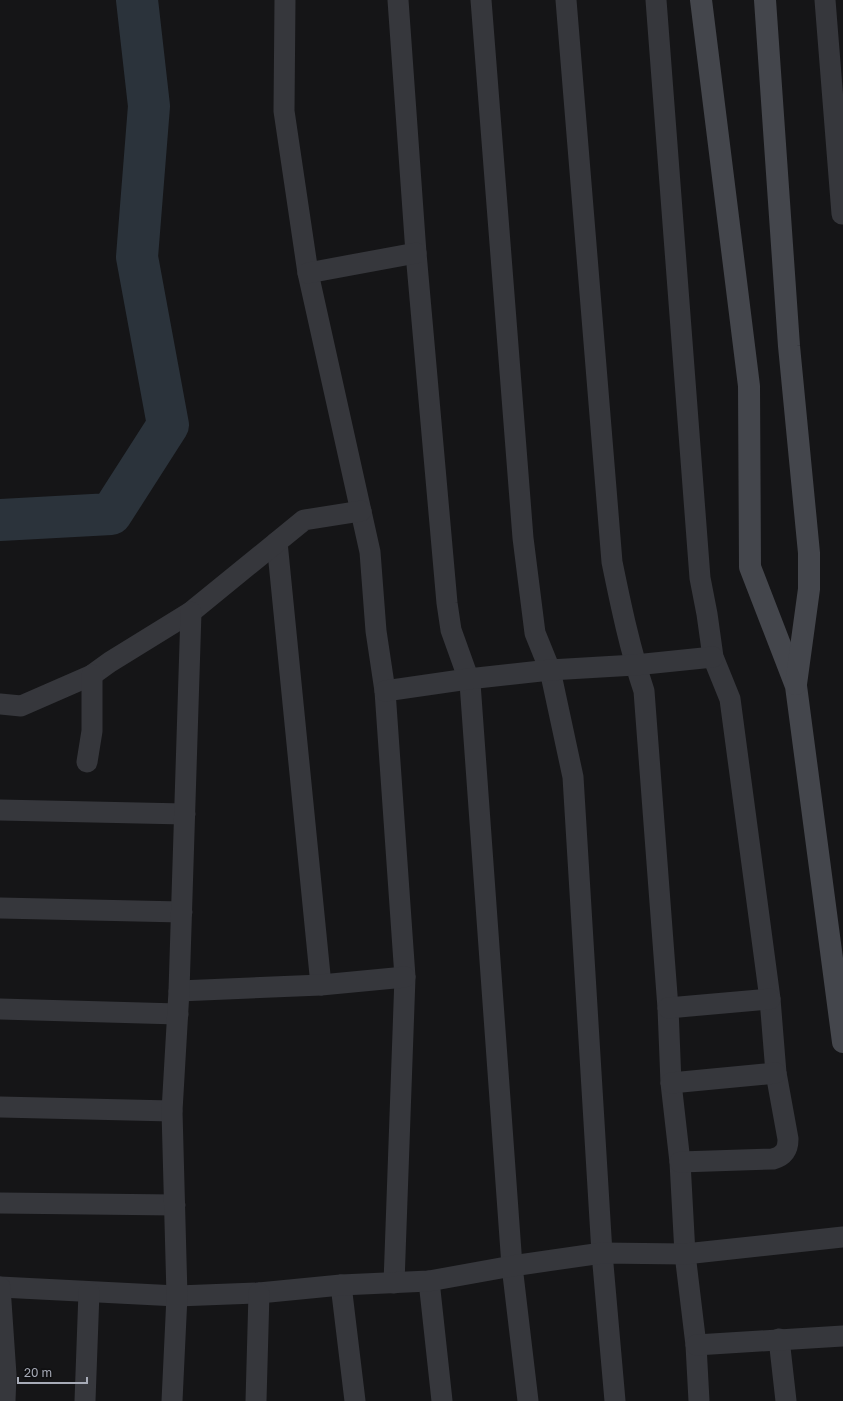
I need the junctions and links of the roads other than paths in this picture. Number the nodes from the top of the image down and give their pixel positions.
1 (285, 0) edge
2 (398, 0) edge
3 (481, 0) edge
4 (566, 0) edge
5 (656, 0) edge
6 (701, 0) edge
7 (765, 0) edge
8 (825, 0) edge
9 (836, 53) edge
10 (839, 131) edge
11 (843, 214) edge
12 (416, 253) junction
13 (308, 273) junction
14 (360, 511) junction
15 (278, 542) junction
16 (191, 612) junction
17 (713, 657) junction
18 (635, 665) junction
19 (550, 670) junction
20 (92, 675) junction
21 (468, 679) junction
22 (796, 686) junction
23 (385, 690) junction
24 (0, 704) edge
25 (87, 762) dead end
26 (0, 810) edge
27 (185, 814) junction
28 (0, 908) edge
29 (182, 912) junction
30 (406, 977) junction
31 (321, 985) junction
32 (179, 991) junction
33 (770, 998) junction
34 (668, 1008) junction
35 (0, 1009) edge
36 (178, 1014) junction
37 (843, 1042) edge
38 (776, 1073) junction
39 (671, 1083) junction
40 (0, 1107) edge
41 (172, 1111) junction
42 (680, 1162) junction
43 (0, 1203) edge
44 (175, 1206) junction
45 (843, 1237) edge
46 (602, 1253) junction
47 (685, 1254) junction
48 (512, 1266) junction
49 (429, 1281) junction
50 (394, 1283) junction
51 (342, 1285) junction
52 (0, 1287) edge
53 (88, 1292) junction
54 (259, 1293) junction
55 (177, 1296) junction
56 (843, 1336) edge
57 (779, 1339) junction
58 (696, 1345) junction
59 (3, 1375) edge
60 (5, 1401) edge
61 (85, 1401) edge
62 (172, 1401) edge
63 (256, 1401) edge
64 (355, 1401) edge
65 (442, 1401) edge
66 (528, 1401) edge
67 (615, 1401) edge
68 (699, 1401) edge
69 (786, 1401) edge

1 - 13 street
2 - 12 street
3 - 19 street
4 - 18 street
5 - 17 street
6 - 22 street
7 - 22 street
8 - 9 street
9 - 10 street
10 - 11 street
12 - 13 street
12 - 21 street
13 - 14 street
14 - 15 street
14 - 23 street
15 - 16 street
15 - 31 street
16 - 20 street
16 - 27 street
17 - 18 street
17 - 33 street
18 - 19 street
18 - 34 street
19 - 21 street
19 - 46 street
20 - 24 street
20 - 25 street
21 - 23 street
21 - 48 street
22 - 37 street
23 - 30 street
26 - 27 street
27 - 29 street
28 - 29 street
29 - 32 street
30 - 31 street
30 - 50 street
31 - 32 street
32 - 36 street
33 - 34 street
33 - 38 street
34 - 39 street
35 - 36 street
36 - 41 street
38 - 39 street
38 - 42 street
39 - 42 street
40 - 41 street
41 - 44 street
42 - 47 street
43 - 44 street
44 - 55 street
45 - 47 street
46 - 47 street
46 - 48 street
46 - 67 street
47 - 58 street
48 - 49 street
48 - 66 street
49 - 50 street
49 - 65 street
50 - 51 street
51 - 54 street
51 - 64 street
52 - 53 street
52 - 59 street
53 - 55 street
53 - 61 street
54 - 55 street
54 - 63 street
55 - 62 street
56 - 57 street
57 - 58 street
57 - 69 street
58 - 68 street
59 - 60 street

